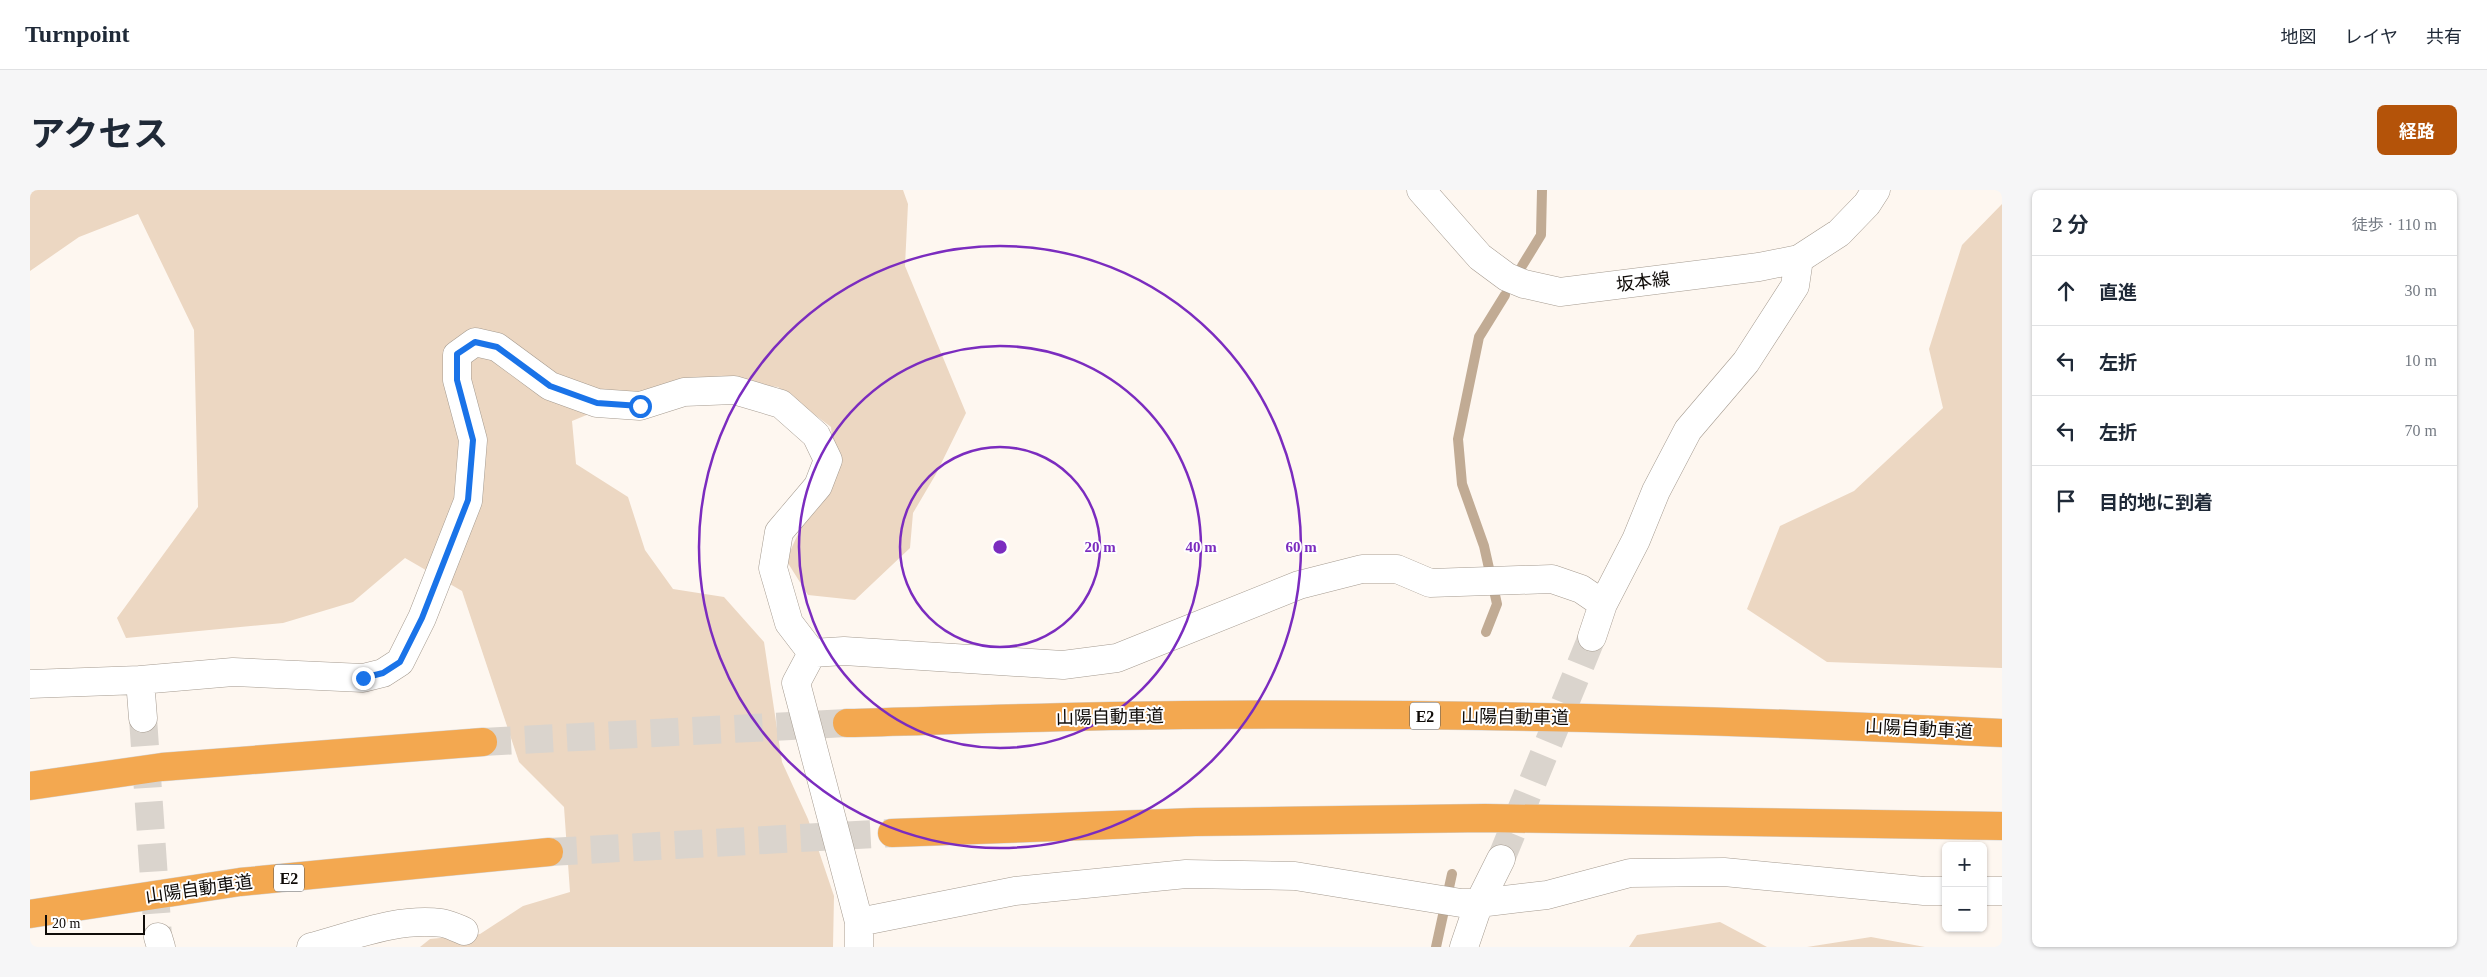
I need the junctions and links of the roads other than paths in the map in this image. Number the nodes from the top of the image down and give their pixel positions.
1 (1421, 190) edge
2 (1876, 190) edge
3 (1800, 259) junction
4 (1603, 604) junction
5 (1592, 637) tunnel mouth
6 (812, 653) junction
7 (140, 680) junction
8 (30, 684) edge
9 (143, 718) tunnel mouth
10 (847, 723) tunnel mouth
11 (2002, 733) edge
12 (483, 742) tunnel mouth
13 (30, 786) edge
14 (2002, 826) edge
15 (892, 833) tunnel mouth
16 (549, 852) tunnel mouth
17 (1501, 859) tunnel mouth
18 (1942, 891) edge
19 (1987, 891) edge
20 (2002, 891) edge
21 (1470, 903) junction
22 (30, 914) edge
23 (464, 931) dead end
24 (859, 934) edge
25 (311, 947) edge
26 (1464, 947) edge

1 - 3 street, 坂本線
2 - 3 street, 坂本線
3 - 4 street
4 - 5 street
4 - 6 street
6 - 7 street
6 - 24 street
7 - 8 street
7 - 9 street
10 - 11 highway, 山陽自動車道 / E2
12 - 13 highway
14 - 15 highway
16 - 22 highway, 山陽自動車道 / E2
17 - 21 street
18 - 21 street
19 - 20 street
21 - 24 street
21 - 26 street
23 - 25 street

